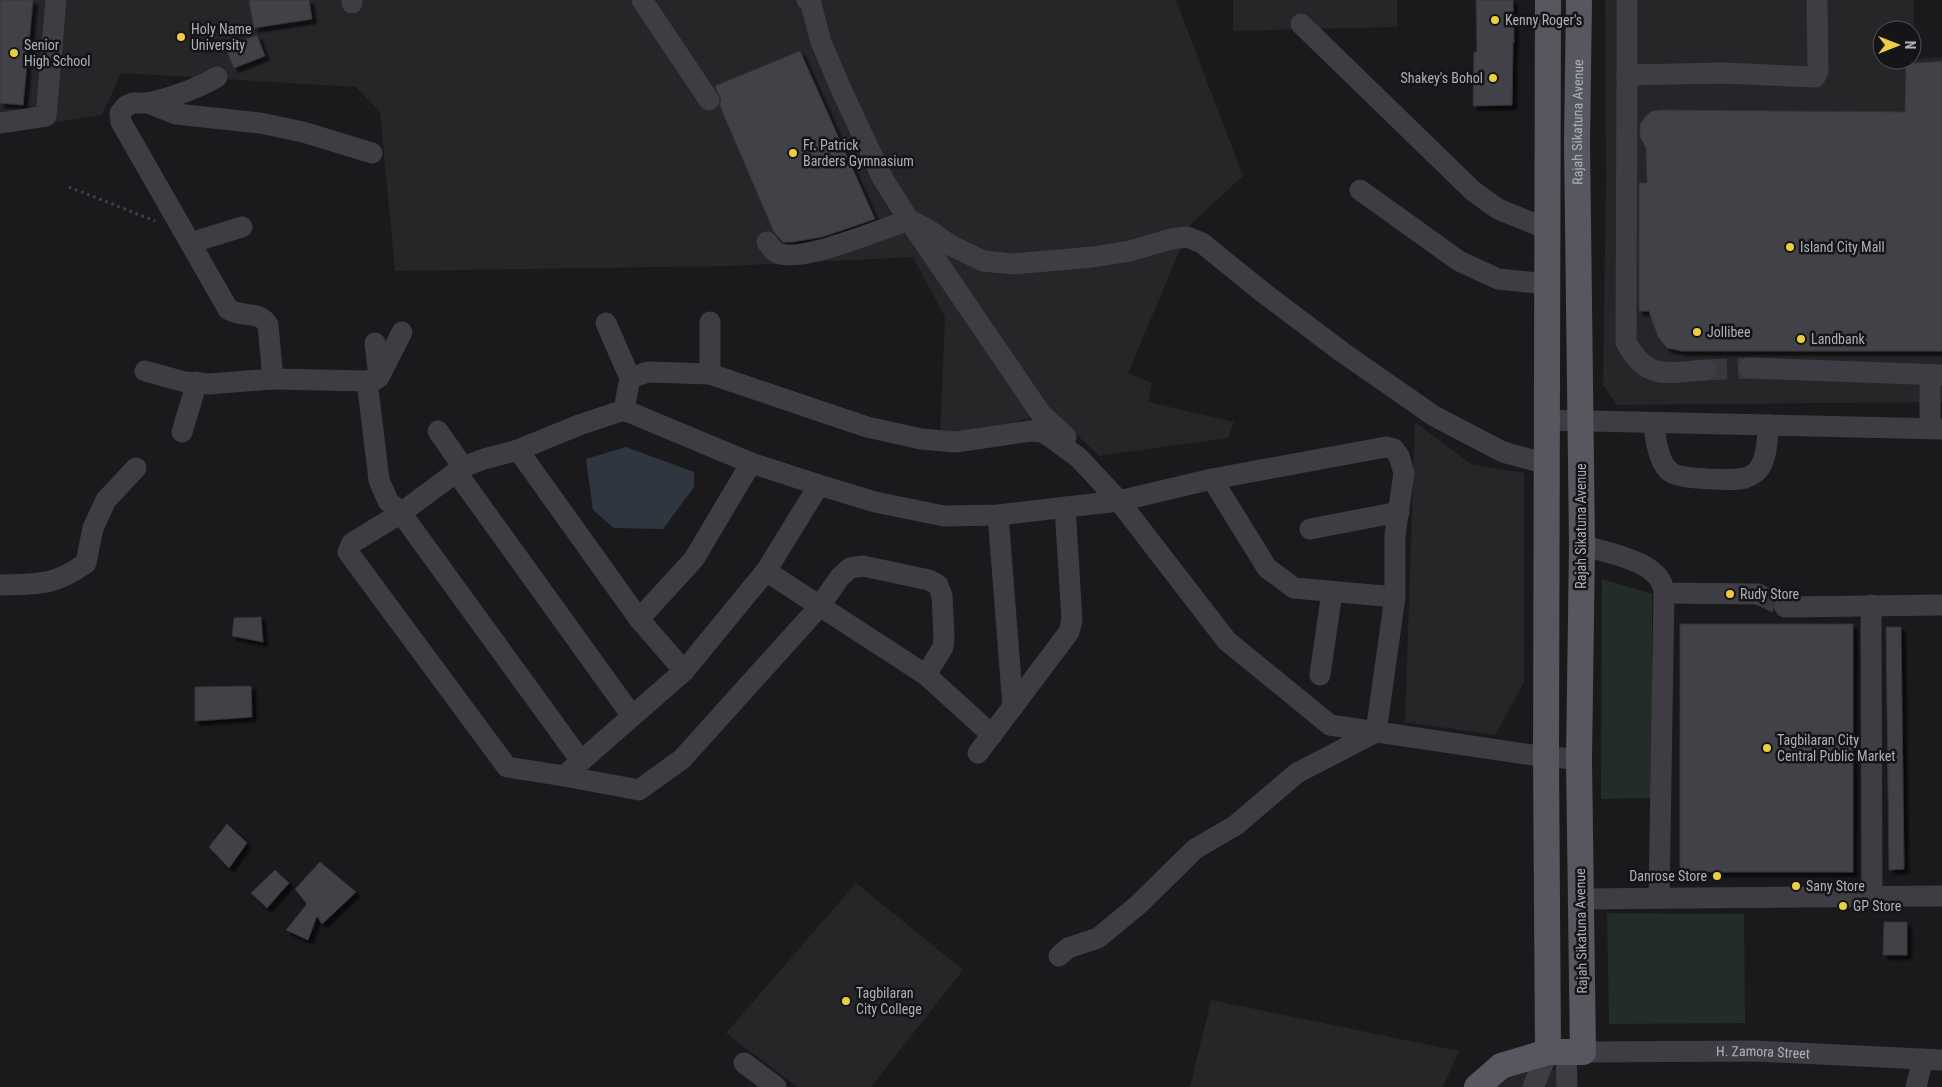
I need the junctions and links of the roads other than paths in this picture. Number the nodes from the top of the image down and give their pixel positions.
1 (56, 0) edge
2 (642, 0) edge
3 (807, 0) edge
4 (1548, 0) edge
5 (1579, 0) edge
6 (1627, 0) edge
7 (1817, 0) edge
8 (1301, 24) dead end
9 (1627, 75) junction
10 (217, 77) dead end
11 (709, 100) dead end
12 (148, 103) junction
13 (0, 123) edge
14 (372, 153) dead end
15 (1360, 190) dead end
16 (909, 220) junction
17 (242, 228) dead end
18 (1547, 230) junction
19 (186, 238) junction
20 (767, 242) dead end
21 (1546, 284) junction
22 (710, 322) dead end
23 (606, 323) dead end
24 (402, 332) dead end
25 (375, 343) dead end
26 (1750, 368) tunnel mouth
27 (1706, 370) tunnel mouth
28 (145, 371) dead end
29 (710, 374) junction
30 (1936, 375) edge
31 (630, 378) junction
32 (273, 379) junction
33 (373, 379) junction
34 (198, 382) junction
35 (624, 410) junction
36 (1546, 420) junction
37 (1581, 421) junction
38 (1653, 423) junction
39 (1769, 425) junction
40 (1936, 429) edge
41 (438, 431) dead end
42 (182, 432) dead end
43 (518, 450) junction
44 (1079, 458) junction
45 (752, 463) junction
46 (1547, 464) junction
47 (1581, 466) junction
48 (136, 468) dead end
49 (460, 470) junction
50 (1212, 479) junction
51 (819, 485) junction
52 (1119, 501) junction
53 (1065, 507) junction
54 (1399, 512) junction
55 (401, 513) junction
56 (998, 514) junction
57 (1310, 529) dead end
58 (1582, 545) junction
59 (766, 571) junction
60 (0, 585) edge
61 (1332, 592) junction
62 (1664, 593) junction
63 (1758, 594) tunnel mouth
64 (1395, 597) junction
65 (1871, 605) junction
66 (1942, 605) edge
67 (819, 607) junction
68 (1785, 607) tunnel mouth
69 (639, 619) junction
70 (684, 671) junction
71 (926, 675) junction
72 (1320, 675) dead end
73 (1013, 707) junction
74 (632, 716) junction
75 (1376, 732) junction
76 (992, 735) junction
77 (978, 753) dead end
78 (1546, 757) junction
79 (1579, 759) junction
80 (581, 761) junction
81 (564, 776) junction
82 (1872, 896) junction
83 (1942, 896) edge
84 (1659, 898) junction
85 (1580, 899) junction
86 (1059, 956) dead end
87 (1566, 1052) junction
88 (1932, 1060) edge
89 (744, 1062) dead end
90 (776, 1087) edge
91 (1477, 1087) edge
92 (1533, 1087) edge
93 (1567, 1087) edge
94 (1916, 1087) edge

1 - 13 street
2 - 11 street
3 - 16 street
4 - 18 main road
5 - 37 main road, Rajah Sikatuna Avenue
6 - 9 street
7 - 9 street
8 - 18 street
9 - 27 street
10 - 12 street
12 - 14 street
12 - 19 street
15 - 21 street
16 - 20 street
16 - 44 street
16 - 46 street
17 - 19 street
18 - 21 main road
19 - 32 street
21 - 36 main road
22 - 29 street
23 - 31 street
24 - 33 street
25 - 33 street
26 - 30 street
28 - 34 street
29 - 31 street
29 - 44 street
30 - 40 street
31 - 35 street
32 - 33 street
32 - 34 street
33 - 55 street
34 - 42 street
35 - 43 street
35 - 45 street
36 - 37 street
36 - 46 main road
37 - 38 street
37 - 47 main road, Rajah Sikatuna Avenue
38 - 39 street
38 - 39 street
39 - 40 street
41 - 49 street
43 - 49 street
43 - 69 street
44 - 52 street
45 - 51 street
45 - 69 street
46 - 47 main road
46 - 78 main road
47 - 58 main road, Rajah Sikatuna Avenue
48 - 60 street
49 - 55 street
49 - 74 street
50 - 52 street
50 - 54 street
50 - 61 street
51 - 56 street
51 - 59 street
52 - 53 street
52 - 75 street
53 - 56 street
53 - 73 street
54 - 57 street
54 - 64 street
55 - 80 street
55 - 81 street
56 - 73 street
58 - 62 street
58 - 79 main road, Rajah Sikatuna Avenue
59 - 67 street
59 - 70 street
61 - 64 street
61 - 72 street
62 - 63 street
62 - 84 street
64 - 75 street
65 - 66 street
65 - 68 street
65 - 82 street
67 - 71 street
67 - 71 street
67 - 81 street
69 - 70 street
70 - 74 street
71 - 76 street
73 - 76 street
74 - 80 street
75 - 78 street
75 - 86 street
76 - 77 street
78 - 79 street
78 - 87 main road
79 - 85 main road, Rajah Sikatuna Avenue
80 - 81 street
82 - 83 street
82 - 84 street
84 - 85 street
85 - 87 main road, Rajah Sikatuna Avenue
87 - 88 street, H. Zamora Street
87 - 91 main road, H. Zamora Street
87 - 92 street
87 - 93 street
88 - 94 street
89 - 90 street

